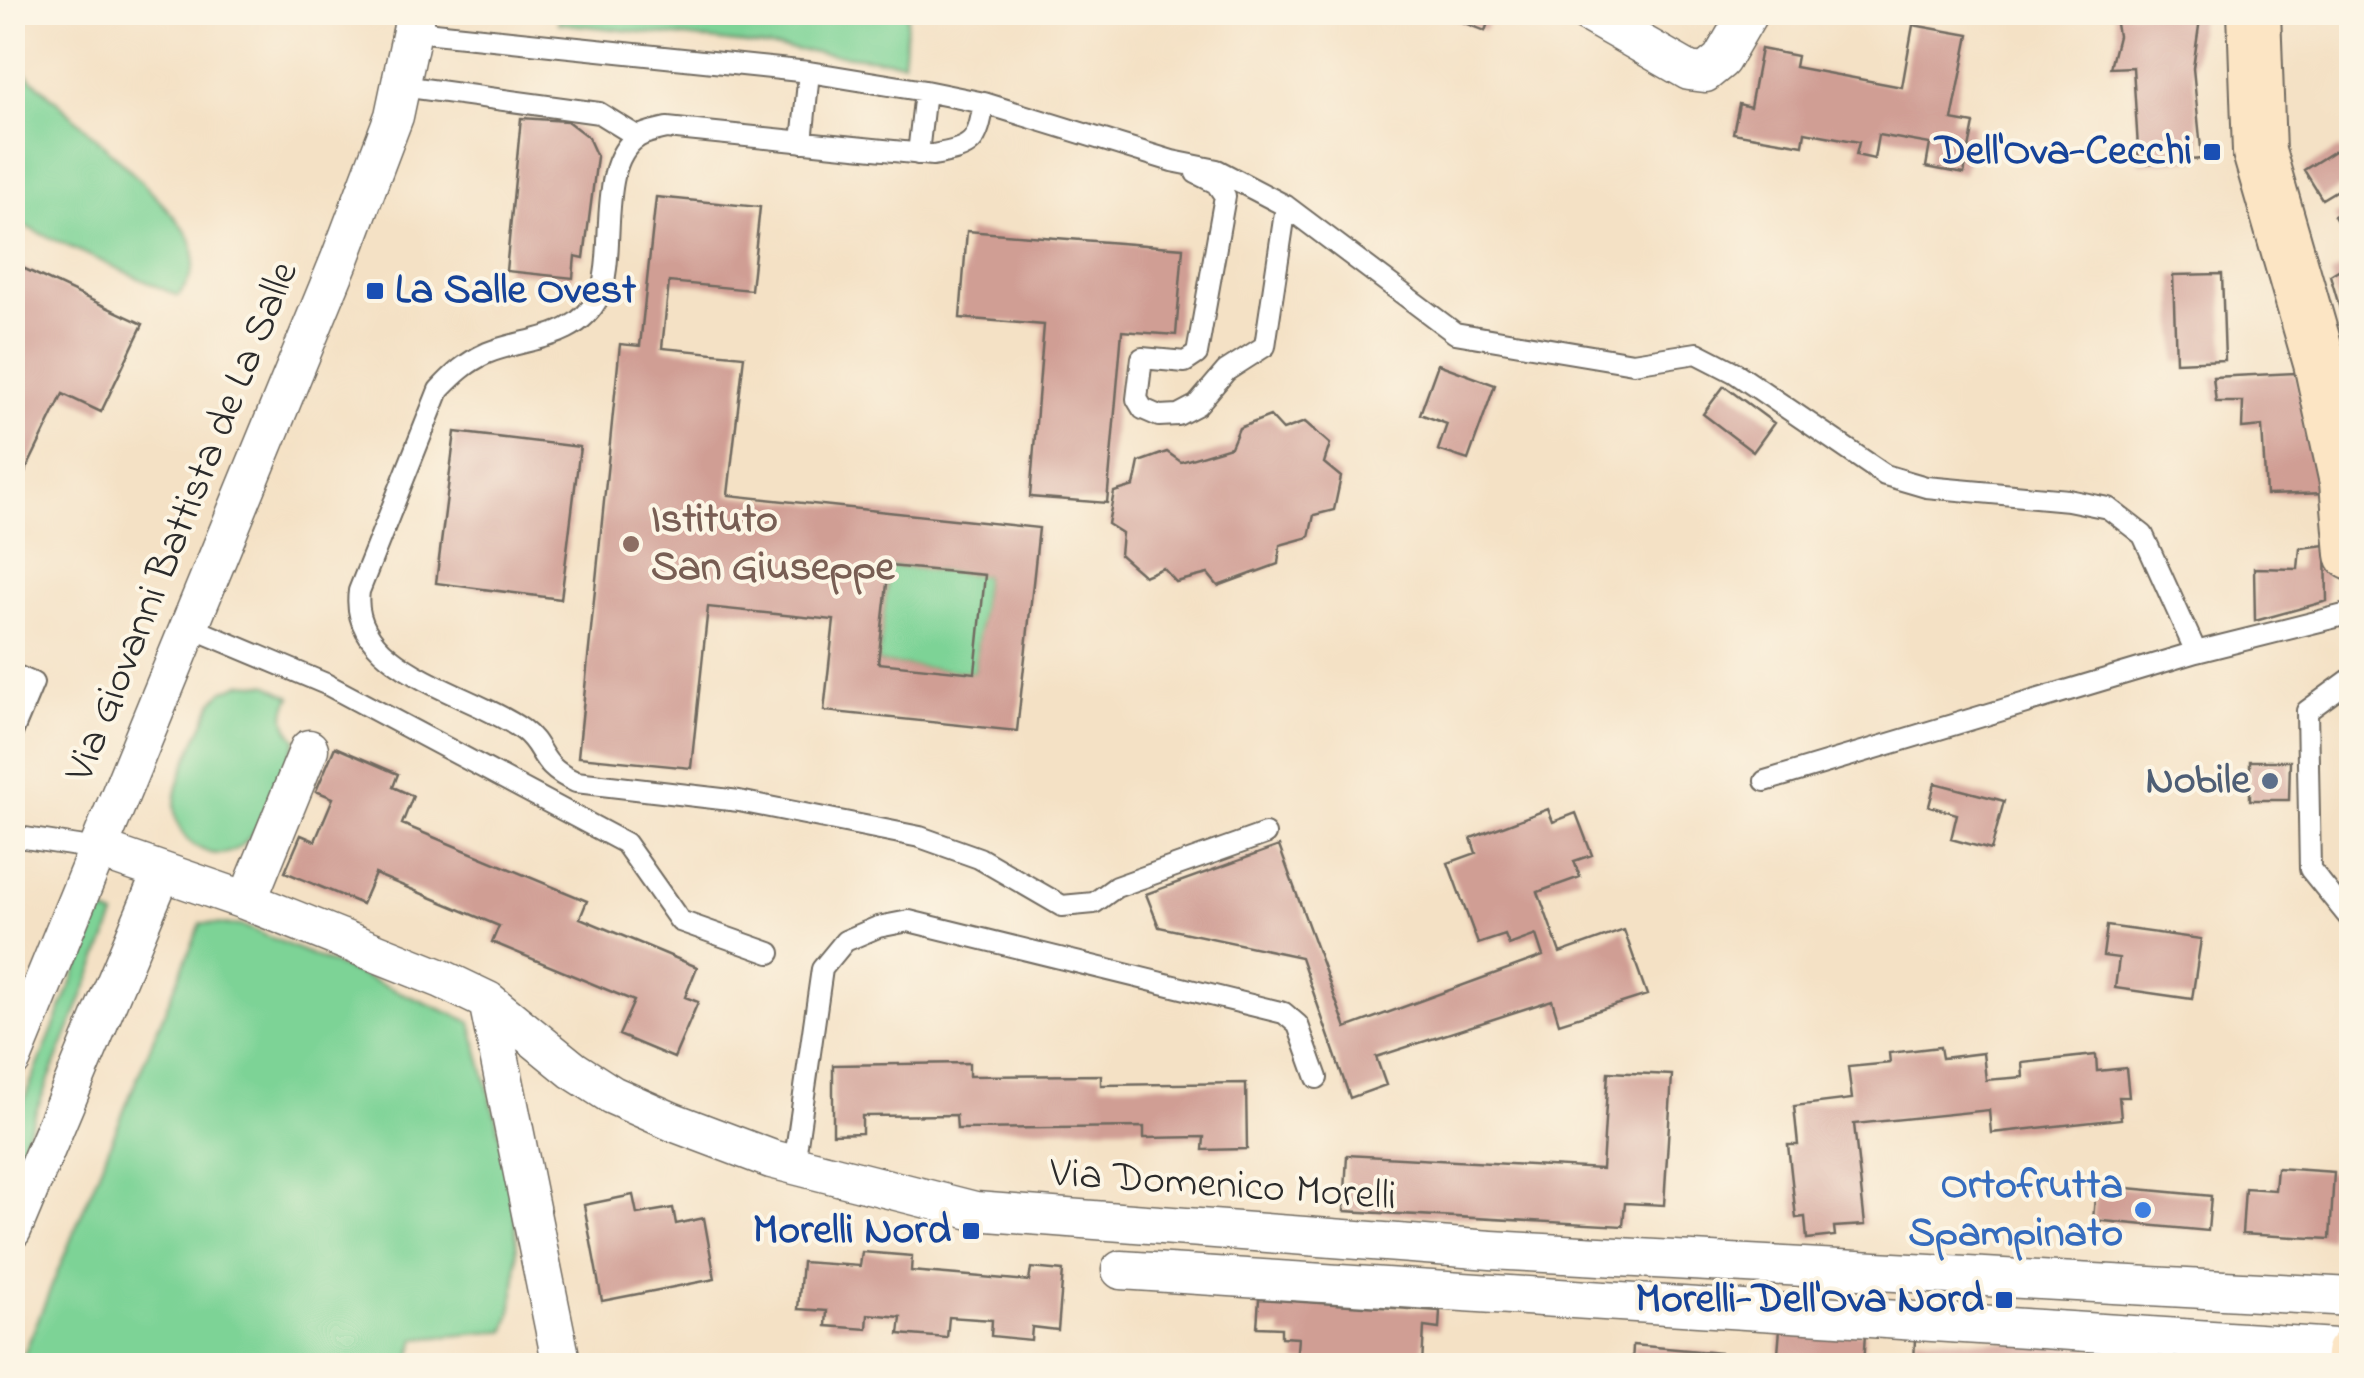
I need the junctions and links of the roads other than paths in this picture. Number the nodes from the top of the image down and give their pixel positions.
1 (1586, 12) edge
2 (1749, 12) edge
3 (2254, 12) edge
4 (415, 22) edge
5 (809, 72) junction
6 (402, 86) junction
7 (926, 91) junction
8 (984, 103) junction
9 (638, 137) junction
10 (802, 142) junction
11 (918, 154) junction
12 (1172, 161) junction
13 (1286, 206) junction
14 (2352, 554) edge
15 (2352, 612) edge
16 (190, 626) junction
17 (2196, 652) junction
18 (12, 674) edge
19 (2352, 678) edge
20 (12, 732) edge
21 (309, 749) dead end
22 (1765, 782) dead end
23 (1265, 834) dead end
24 (12, 836) edge
25 (97, 850) junction
26 (162, 872) junction
27 (247, 901) junction
28 (2352, 921) edge
29 (770, 953) dead end
30 (488, 1001) junction
31 (12, 1059) edge
32 (1317, 1078) dead end
33 (794, 1165) junction
34 (12, 1230) edge
35 (1121, 1270) dead end
36 (2352, 1297) edge
37 (2352, 1352) edge
38 (562, 1366) edge
39 (2350, 1366) edge

1 - 2 street
3 - 14 main road
4 - 5 lane
4 - 6 street, Via Giovanni Battista de La Salle
5 - 7 lane
5 - 10 lane
6 - 9 lane
6 - 16 street, Via Giovanni Battista de La Salle
7 - 8 lane
7 - 11 lane
8 - 11 lane
8 - 12 lane
9 - 10 lane
9 - 23 lane
10 - 11 lane
12 - 13 lane
12 - 13 lane
13 - 17 lane
15 - 17 lane
16 - 25 street, Via Giovanni Battista de La Salle
16 - 29 lane
17 - 22 lane
18 - 20 lane
19 - 28 lane
21 - 27 street
24 - 25 lane
25 - 26 street, Via Domenico Morelli
25 - 31 street, Via Giovanni Battista de La Salle
26 - 27 street, Via Domenico Morelli
26 - 34 street
27 - 30 street, Via Domenico Morelli
30 - 33 street, Via Domenico Morelli
30 - 38 street
32 - 33 lane
33 - 36 street, Via Domenico Morelli
35 - 37 street
37 - 39 main road

